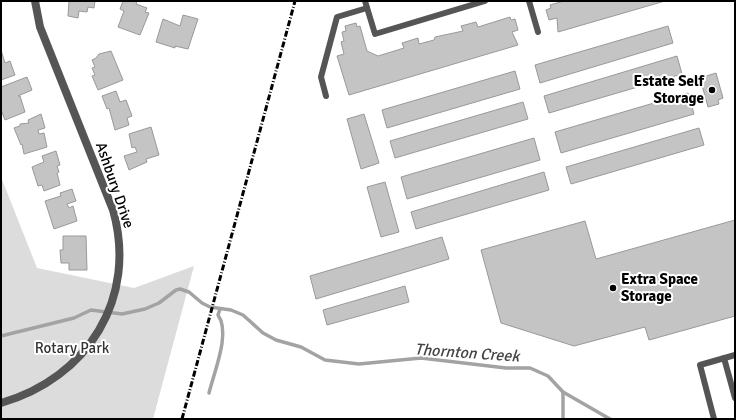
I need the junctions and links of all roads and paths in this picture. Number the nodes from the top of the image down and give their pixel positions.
1 (35, 1) edge
2 (484, 1) edge
3 (529, 1) edge
4 (366, 4) edge
5 (538, 32) dead end
6 (326, 96) dead end
7 (735, 355) edge
8 (724, 358) junction
9 (735, 398) edge
10 (1, 403) edge
11 (714, 419) edge

1 - 10 street, Ashbury Drive
2 - 4 lane
3 - 5 lane
4 - 6 lane
7 - 8 lane
8 - 9 lane
8 - 11 lane

